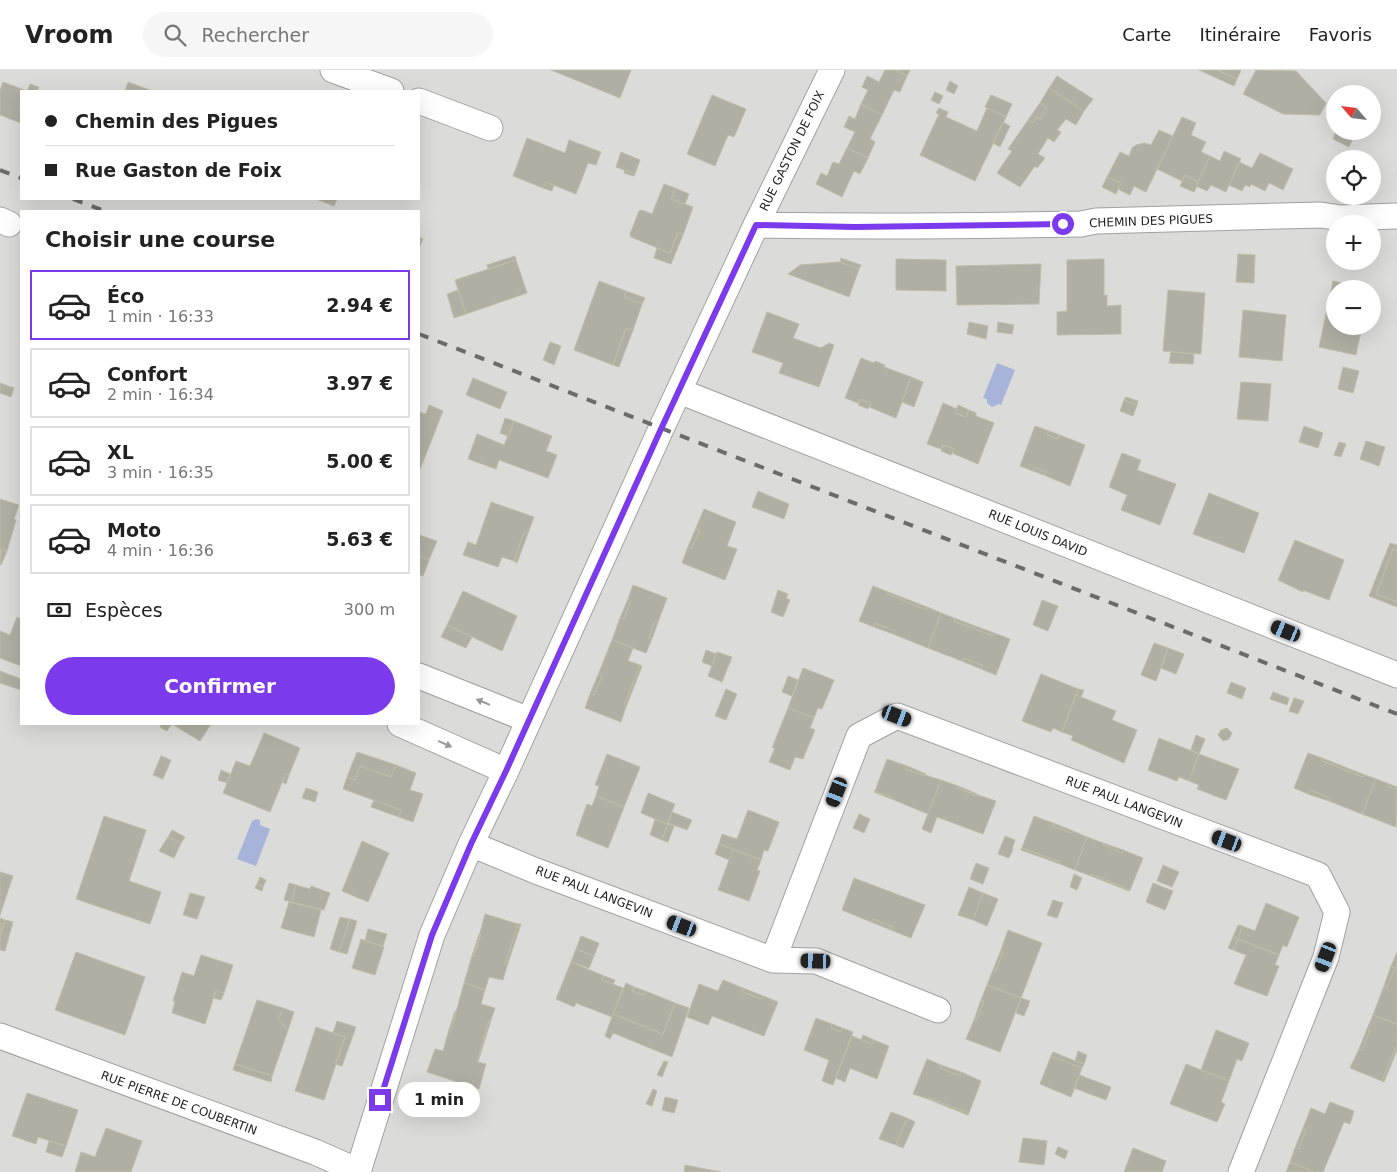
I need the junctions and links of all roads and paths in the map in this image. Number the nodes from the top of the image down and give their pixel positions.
1 (333, 70) edge
2 (832, 70) edge
3 (388, 90) edge
4 (420, 102) edge
5 (490, 128) dead end
6 (1397, 216) edge
7 (756, 225) junction
8 (679, 392) junction
9 (1397, 675) edge
10 (420, 676) edge
11 (529, 720) junction
12 (402, 725) edge
13 (506, 771) junction
14 (471, 844) junction
15 (773, 960) junction
16 (938, 1010) dead end
17 (0, 1036) edge
18 (358, 1171) edge
19 (1241, 1172) edge

1 - 3 street
2 - 7 street, RUE GASTON DE FOIX
4 - 5 street
6 - 7 street, CHEMIN DES PIGUES
7 - 8 street, RUE GASTON DE FOIX
8 - 9 street, RUE LOUIS DAVID
8 - 11 street, RUE GASTON DE FOIX
11 -> 10 street
11 - 13 street, RUE GASTON DE FOIX
12 -> 13 street
13 - 14 street, RUE GASTON DE FOIX
14 - 15 street, RUE PAUL LANGEVIN
14 - 18 street, RUE GASTON DE FOIX
15 - 16 street, RUE PAUL LANGEVIN
15 - 19 street, RUE PAUL LANGEVIN
17 - 18 street, RUE PIERRE DE COUBERTIN

